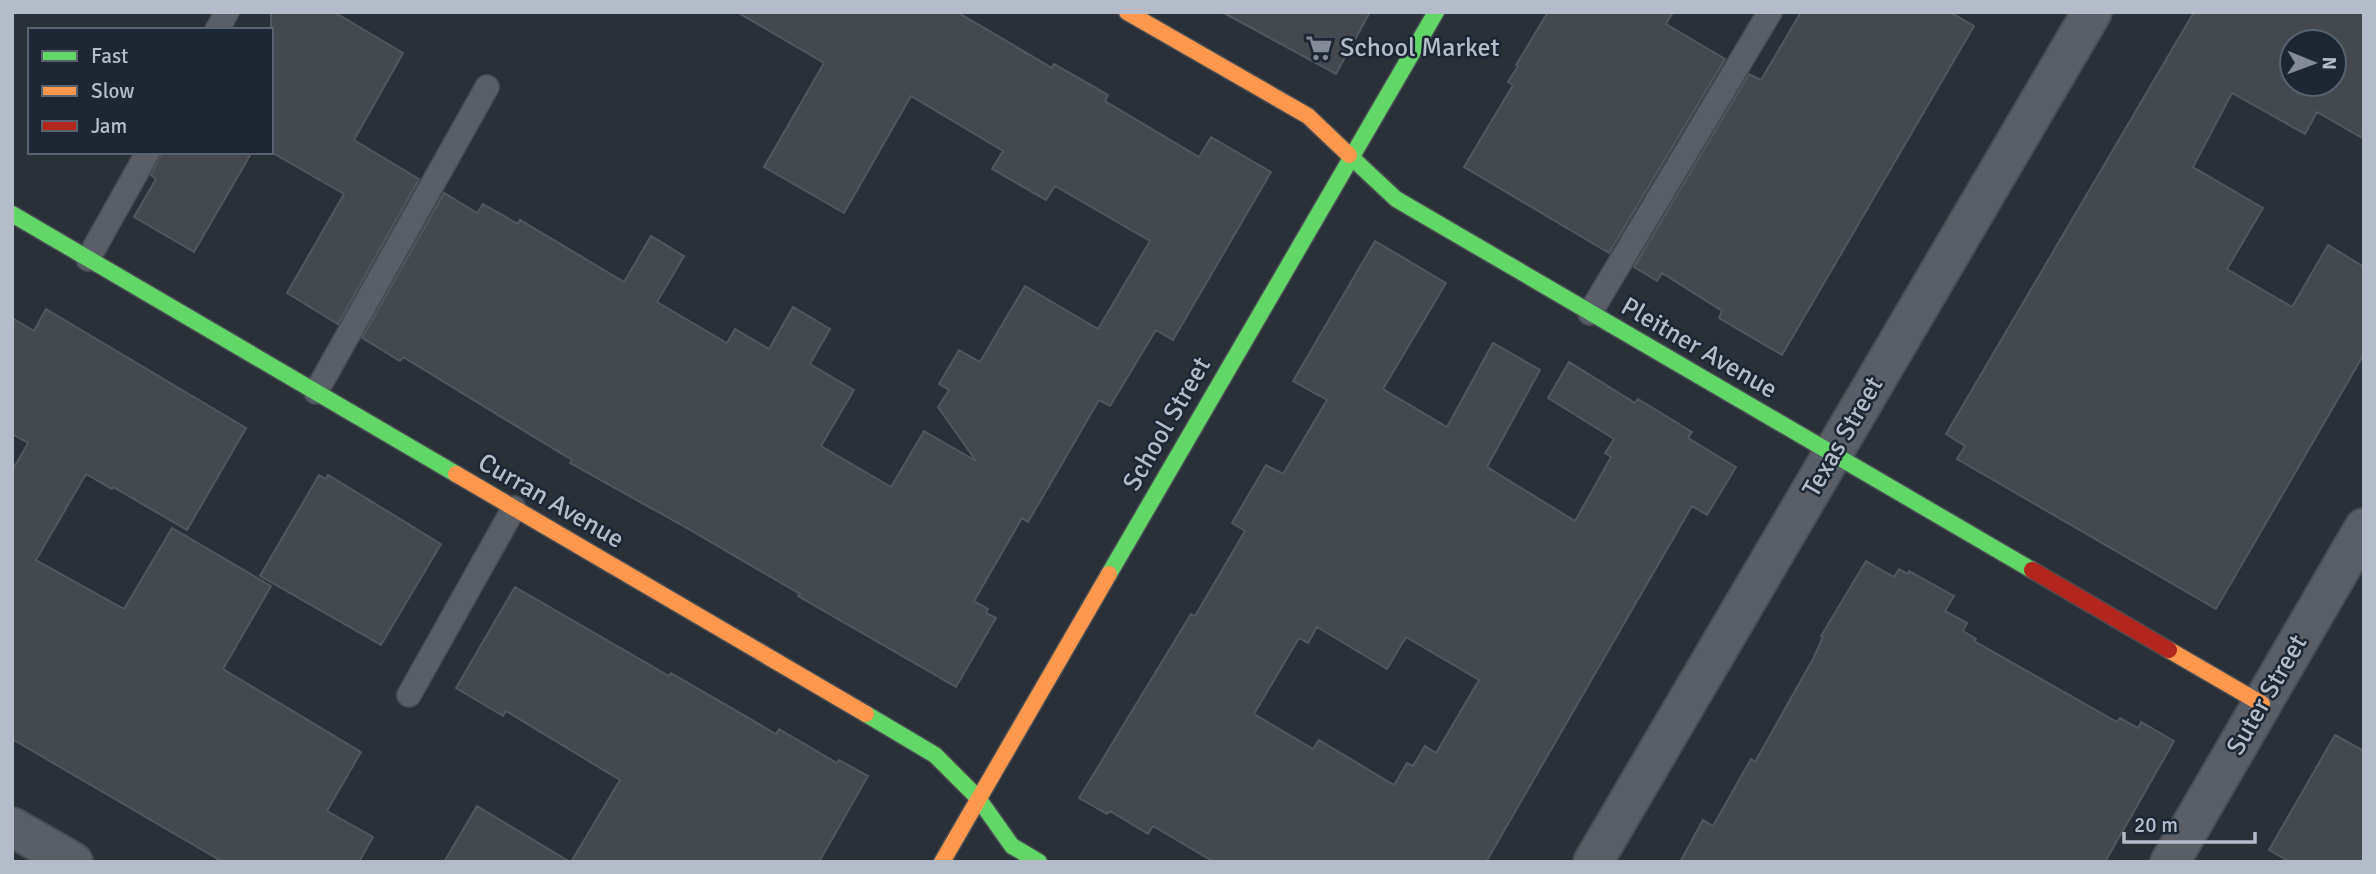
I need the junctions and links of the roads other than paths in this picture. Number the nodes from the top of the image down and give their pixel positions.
1 (227, 12) edge
2 (1127, 12) edge
3 (1436, 12) edge
4 (1770, 12) edge
5 (2092, 12) edge
6 (219, 28) edge
7 (487, 87) dead end
8 (147, 154) edge
9 (1351, 156) junction
10 (12, 214) edge
11 (88, 258) junction
12 (1590, 313) junction
13 (316, 392) junction
14 (1832, 455) junction
15 (514, 508) junction
16 (2364, 528) edge
17 (409, 695) dead end
18 (2262, 704) junction
19 (978, 798) junction
20 (12, 827) edge
21 (73, 862) edge
22 (942, 862) edge
23 (1039, 862) edge
24 (1593, 862) edge
25 (2170, 862) edge

1 - 6 lane
2 - 9 street, Pleitner Avenue
3 - 9 street, School Street
4 - 12 lane
5 - 14 street, Texas Street
7 - 13 lane
8 - 11 lane
9 - 12 street, Pleitner Avenue
9 - 19 street, School Street
10 - 11 street, Curran Avenue
11 - 13 street, Curran Avenue
12 - 14 street, Pleitner Avenue
13 - 15 street, Curran Avenue
14 - 18 street, Pleitner Avenue
14 - 24 street, Texas Street
15 - 17 lane
15 - 19 street, Curran Avenue
16 - 18 street, Suter Street
18 - 25 street, Suter Street
19 - 22 street, School Street
19 - 23 street, Curran Avenue
20 - 21 street

